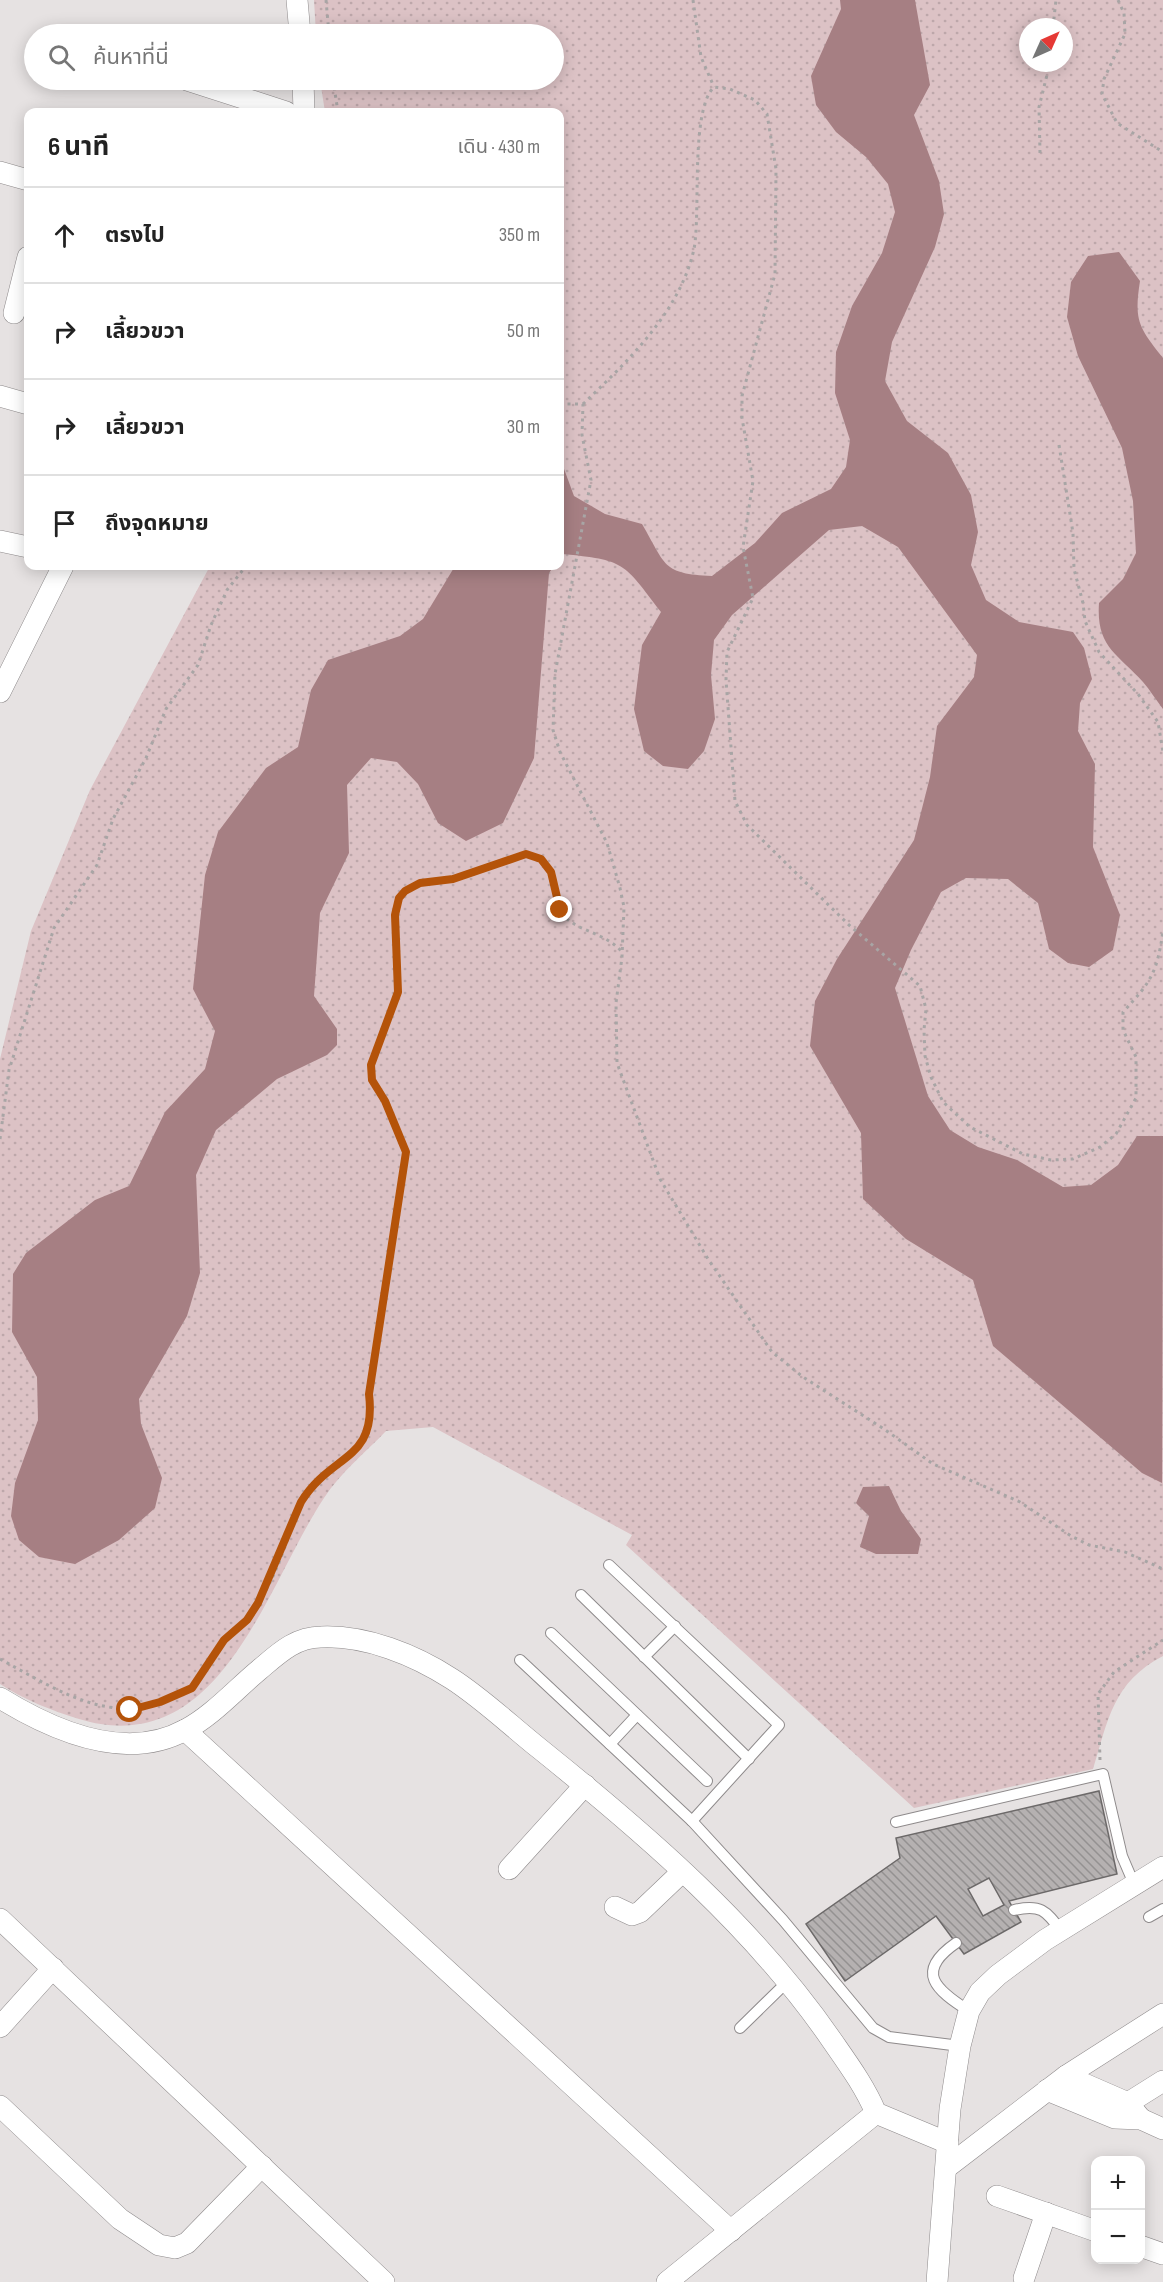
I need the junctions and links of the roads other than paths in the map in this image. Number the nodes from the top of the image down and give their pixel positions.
1 (297, 0) edge
2 (299, 24) edge
3 (218, 90) edge
4 (303, 90) edge
5 (274, 108) edge
6 (304, 108) edge
7 (0, 172) edge
8 (24, 179) edge
9 (24, 273) edge
10 (14, 313) edge
11 (0, 396) edge
12 (24, 403) edge
13 (0, 542) edge
14 (24, 546) edge
15 (61, 570) edge
16 (1, 689) edge
17 (609, 1565) dead end
18 (581, 1595) dead end
19 (675, 1626) junction
20 (551, 1633) dead end
21 (644, 1657) junction
22 (520, 1660) dead end
23 (0, 1698) edge
24 (637, 1715) junction
25 (185, 1730) junction
26 (610, 1744) junction
27 (749, 1759) junction
28 (706, 1781) dead end
29 (585, 1785) junction
30 (692, 1821) junction
31 (896, 1822) dead end
32 (1163, 1867) edge
33 (509, 1869) dead end
34 (682, 1872) junction
35 (1134, 1884) junction
36 (615, 1907) dead end
37 (1163, 1909) edge
38 (1014, 1910) dead end
39 (1149, 1917) dead end
40 (0, 1919) edge
41 (1061, 1931) junction
42 (956, 1943) dead end
43 (53, 1968) junction
44 (787, 1982) junction
45 (969, 2012) junction
46 (1163, 2014) edge
47 (0, 2027) edge
48 (740, 2028) dead end
49 (960, 2046) junction
50 (1066, 2076) junction
51 (1163, 2081) edge
52 (1047, 2091) junction
53 (0, 2106) edge
54 (876, 2114) junction
55 (1128, 2114) junction
56 (1163, 2129) edge
57 (948, 2143) junction
58 (262, 2166) junction
59 (946, 2168) junction
60 (997, 2196) dead end
61 (1046, 2213) junction
62 (1091, 2230) edge
63 (731, 2231) junction
64 (1145, 2248) edge
65 (1163, 2254) edge
66 (1024, 2278) dead end
67 (384, 2282) edge
68 (667, 2282) edge
69 (937, 2282) edge

1 - 2 street
3 - 5 street
4 - 6 street
7 - 8 street
9 - 10 street
11 - 12 street
13 - 14 street
15 - 16 street
17 - 19 lane
18 - 21 lane
19 - 21 lane
19 - 27 lane
20 - 24 lane
21 - 27 lane
22 - 26 lane
23 - 25 street
24 - 26 lane
24 - 28 lane
25 - 29 street
25 - 63 street
26 - 30 lane
27 - 30 lane
29 - 33 street
29 - 34 street
30 - 49 lane
31 - 35 lane
32 - 35 street
34 - 36 street
34 - 44 street
35 - 41 street
37 - 39 lane
38 - 41 lane
40 - 43 street
41 - 45 street
42 - 45 lane
43 - 47 street
43 - 58 street
44 - 48 lane
44 - 54 street
45 - 49 street
46 - 50 street
49 - 57 street
50 - 52 street
50 - 55 street
51 - 55 street
52 - 55 street
52 - 59 street
53 - 58 street
54 - 57 street
54 - 63 street
55 - 56 street
57 - 59 street
58 - 67 street
59 - 69 street
60 - 61 street
61 - 62 street
61 - 66 street
63 - 68 street
64 - 65 street

